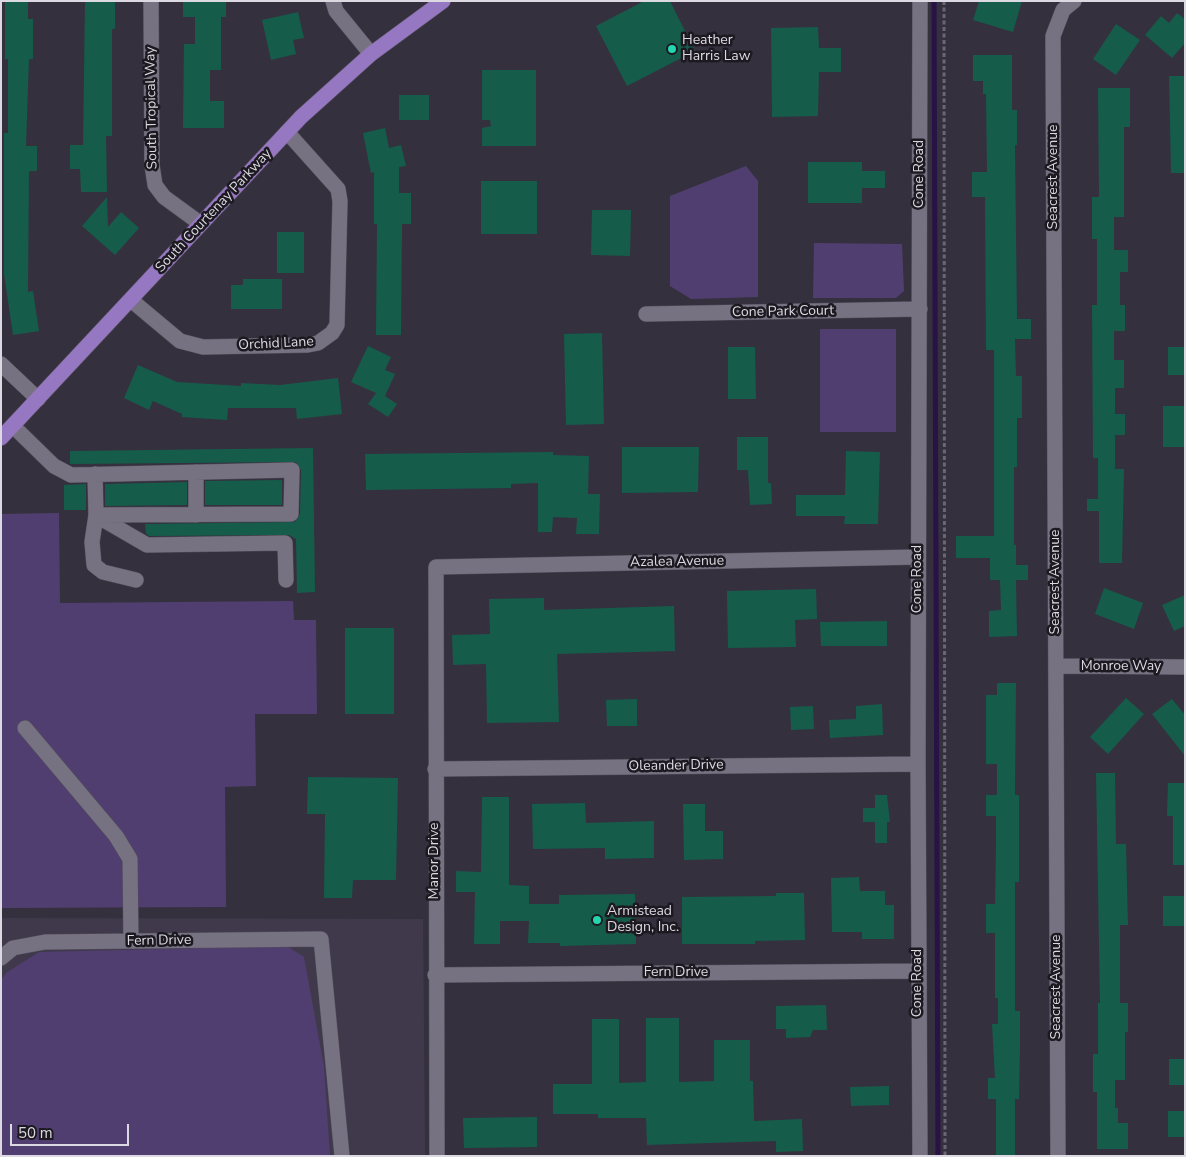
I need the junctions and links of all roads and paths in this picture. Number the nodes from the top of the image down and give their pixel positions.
1 (150, 1) edge
2 (332, 1) edge
3 (443, 1) edge
4 (920, 1) edge
5 (944, 1) edge
6 (1069, 5) edge
7 (371, 54) junction
8 (287, 132) junction
9 (201, 224) junction
10 (131, 300) junction
11 (920, 309) junction
12 (646, 314) dead end
13 (1, 364) edge
14 (38, 398) junction
15 (13, 426) junction
16 (1, 438) edge
17 (196, 472) junction
18 (95, 474) junction
19 (96, 515) junction
20 (196, 515) junction
21 (918, 557) junction
22 (436, 566) joint
23 (136, 580) dead end
24 (286, 580) dead end
25 (1056, 666) junction
26 (1185, 667) edge
27 (26, 728) dead end
28 (918, 764) junction
29 (435, 769) junction
30 (131, 941) junction
31 (1, 958) edge
32 (918, 971) junction
33 (435, 975) junction
34 (342, 1156) edge
35 (437, 1156) edge
36 (920, 1156) edge
37 (945, 1156) edge
38 (1058, 1156) edge

1 - 9 street, South Tropical Way
2 - 7 street
3 - 7 main road, South Courtenay Parkway
4 - 11 street, Cone Road
5 - 37 path
6 - 25 street, Seacrest Avenue
7 - 8 main road, South Courtenay Parkway
8 - 9 main road, South Courtenay Parkway
8 - 10 street, Orchid Lane
9 - 10 main road, South Courtenay Parkway
10 - 14 main road, South Courtenay Parkway
11 - 12 street, Cone Park Court
11 - 21 street, Cone Road
13 - 14 street
14 - 15 main road, South Courtenay Parkway
15 - 16 main road, South Courtenay Parkway
15 - 18 street
17 - 18 street
17 - 20 street
17 - 20 street
18 - 19 street
19 - 20 street
19 - 23 street
19 - 24 street
21 - 22 street, Azalea Avenue
21 - 28 street, Cone Road
22 - 29 street, Manor Drive
25 - 26 street, Monroe Way
25 - 38 street, Seacrest Avenue
27 - 30 street
28 - 29 street, Oleander Drive
28 - 32 street, Cone Road
29 - 33 street, Manor Drive
30 - 31 street, Fern Drive
30 - 34 street, Fern Drive
32 - 33 street, Fern Drive
32 - 36 street, Cone Road
33 - 35 street, Manor Drive

